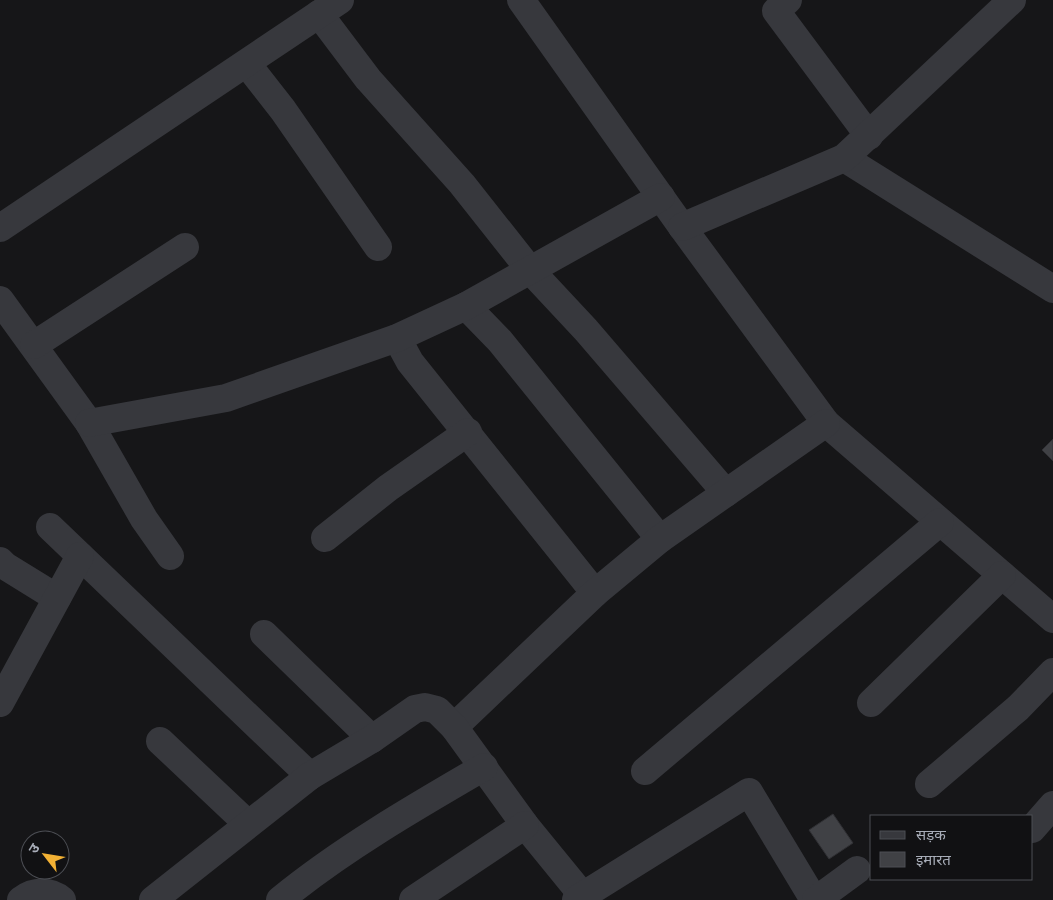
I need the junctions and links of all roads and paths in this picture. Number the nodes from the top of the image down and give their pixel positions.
1 (521, 0) edge
2 (788, 0) edge
3 (1012, 0) edge
4 (329, 7) edge
5 (247, 64) junction
6 (869, 136) junction
7 (844, 158) junction
8 (661, 197) junction
9 (682, 227) junction
10 (0, 228) edge
11 (185, 247) dead end
12 (378, 247) dead end
13 (530, 270) junction
14 (1053, 289) edge
15 (0, 300) edge
16 (466, 306) junction
17 (397, 338) junction
18 (34, 345) junction
19 (89, 423) junction
20 (826, 423) junction
21 (468, 432) junction
22 (726, 493) junction
23 (940, 522) junction
24 (50, 527) dead end
25 (325, 538) dead end
26 (660, 540) junction
27 (80, 556) junction
28 (170, 556) dead end
29 (2, 566) edge
30 (1002, 575) junction
31 (595, 593) junction
32 (57, 598) junction
33 (1053, 619) edge
34 (264, 634) dead end
35 (1053, 672) edge
36 (0, 703) edge
37 (871, 703) dead end
38 (454, 727) junction
39 (372, 739) junction
40 (160, 741) dead end
41 (484, 767) junction
42 (645, 771) dead end
43 (310, 776) junction
44 (929, 784) dead end
45 (1053, 806) edge
46 (248, 824) junction
47 (525, 825) junction
48 (1033, 828) edge
49 (857, 870) dead end
50 (579, 898) edge
51 (21, 900) edge
52 (62, 900) edge
53 (153, 900) edge
54 (280, 900) edge
55 (413, 900) edge
56 (815, 900) edge

1 - 8 street
2 - 6 street
3 - 6 street
4 - 5 street
4 - 13 street
5 - 10 street
5 - 12 street
6 - 7 street
7 - 9 street
7 - 14 street
8 - 9 street
8 - 13 street
9 - 20 street
11 - 18 street
13 - 16 street
13 - 22 street
15 - 18 street
16 - 17 street
16 - 26 street
17 - 19 street
17 - 21 street
18 - 19 street
19 - 28 street
20 - 22 street
20 - 23 street
21 - 25 street
21 - 31 street
22 - 26 street
23 - 30 street
23 - 42 street
24 - 27 street
26 - 31 street
27 - 32 street
27 - 43 street
29 - 32 street
30 - 33 street
30 - 37 street
31 - 38 street
32 - 36 street
34 - 39 street
35 - 44 street
38 - 39 street
38 - 41 street
39 - 43 street
40 - 46 street
41 - 47 street
41 - 54 street
43 - 46 street
45 - 48 street
46 - 53 street
47 - 50 street
47 - 55 street
49 - 56 street
50 - 56 street
51 - 52 street

